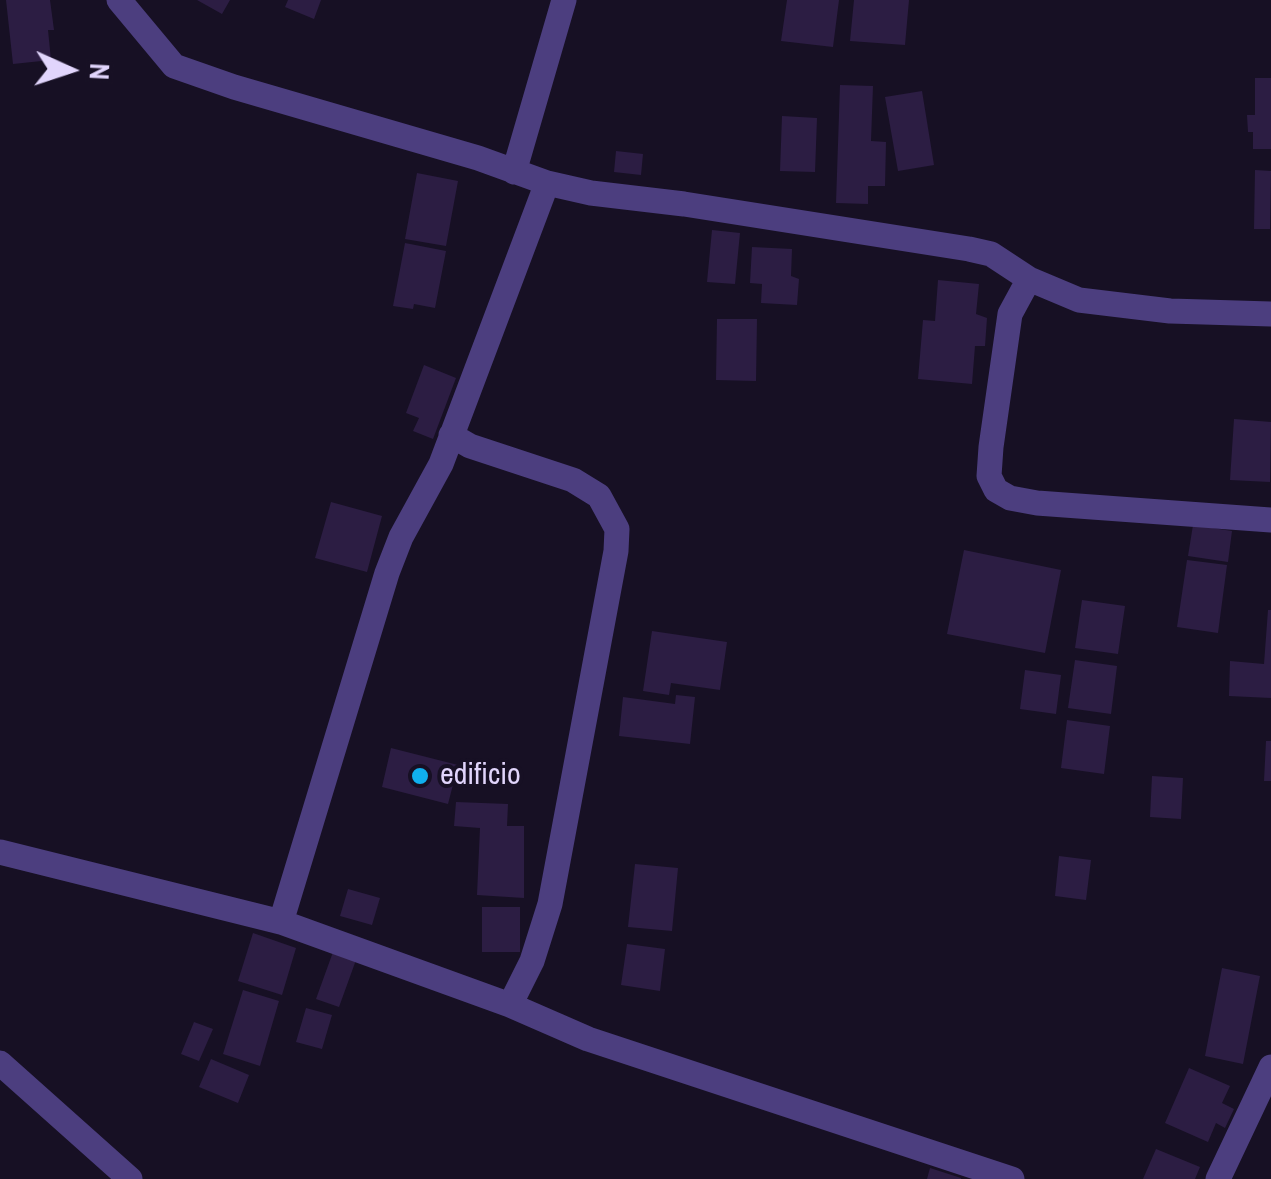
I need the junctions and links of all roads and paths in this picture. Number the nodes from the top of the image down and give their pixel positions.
1 (119, 0) edge
2 (564, 0) edge
3 (514, 172) junction
4 (547, 183) junction
5 (1029, 279) junction
6 (1271, 314) edge
7 (452, 434) junction
8 (1271, 520) edge
9 (0, 852) edge
10 (280, 922) junction
11 (510, 1005) junction
12 (0, 1063) edge
13 (1271, 1067) edge
14 (130, 1179) edge
15 (1012, 1179) edge
16 (1218, 1179) edge

1 - 3 street
2 - 3 street
3 - 4 street
4 - 5 street
4 - 7 street
5 - 6 street
5 - 8 street
7 - 10 street
7 - 11 street
9 - 10 street
10 - 11 street
11 - 15 street
12 - 14 street
13 - 16 street

